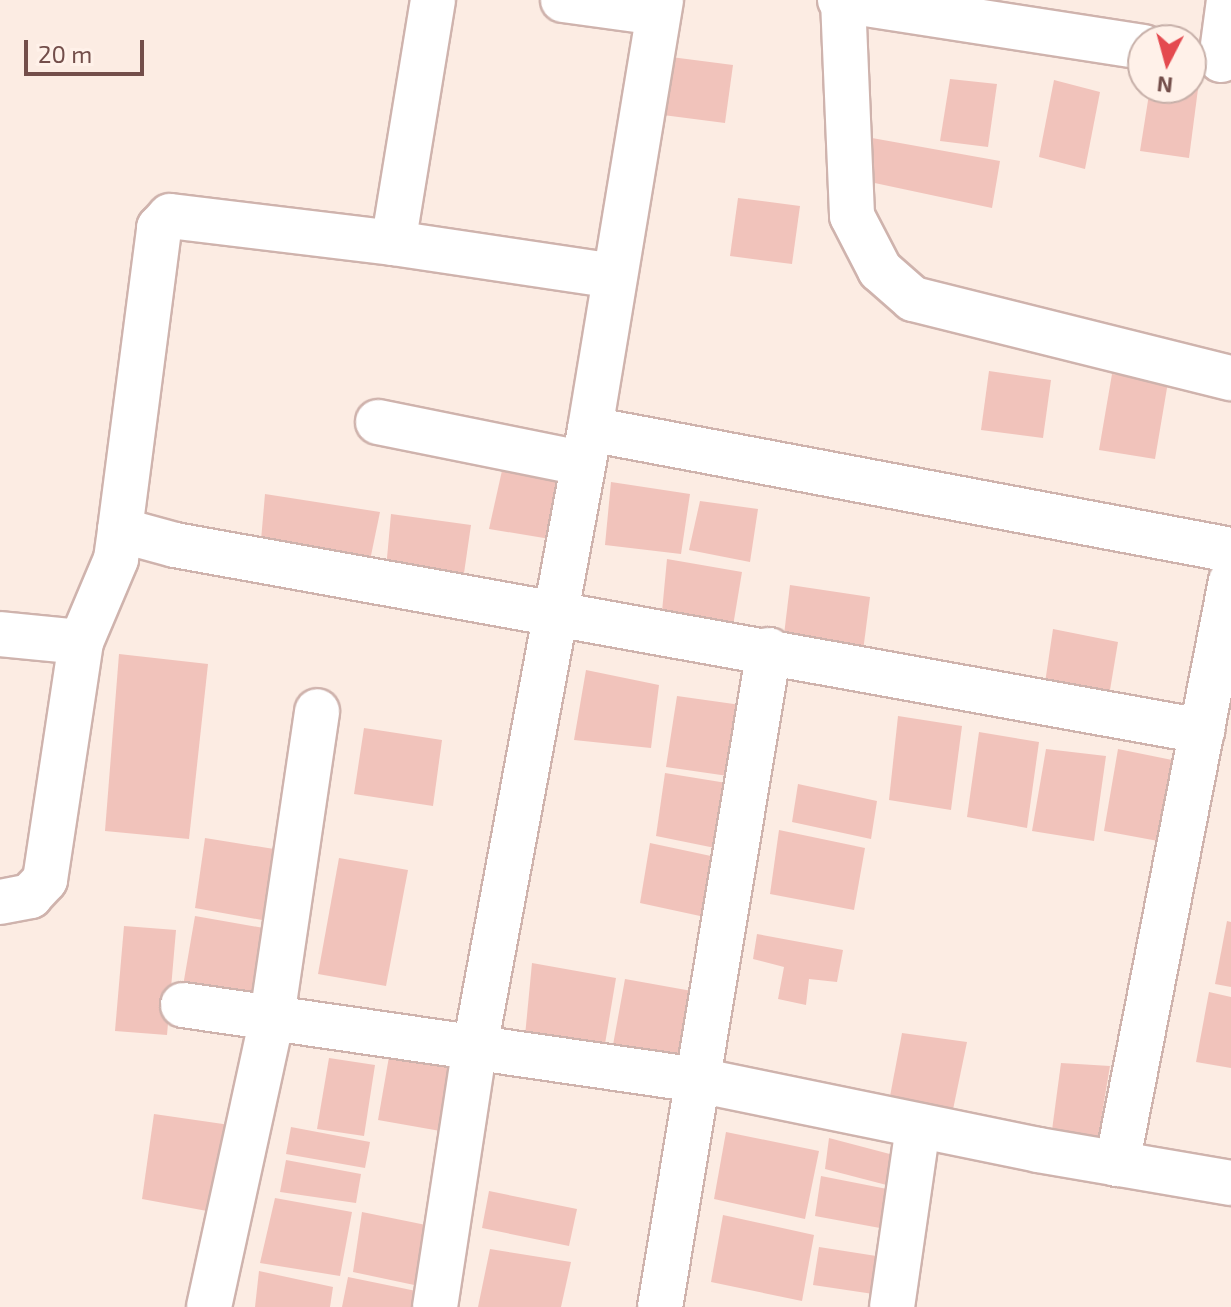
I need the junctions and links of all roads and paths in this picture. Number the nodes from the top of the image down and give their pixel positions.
1 (433, 0) edge
2 (563, 0) edge
3 (841, 0) edge
4 (1229, 0) edge
5 (660, 7) edge
6 (1127, 45) edge
7 (1214, 59) edge
8 (393, 243) junction
9 (615, 276) junction
10 (1231, 378) edge
11 (378, 422) dead end
12 (586, 446) junction
13 (120, 530) junction
14 (1231, 550) edge
15 (1231, 581) edge
16 (553, 610) junction
17 (0, 634) edge
18 (81, 642) junction
19 (769, 650) junction
20 (317, 711) dead end
21 (1202, 731) junction
22 (0, 902) edge
23 (183, 1005) dead end
24 (272, 1017) junction
25 (475, 1047) junction
26 (698, 1080) junction
27 (918, 1126) junction
28 (1117, 1164) junction
29 (1231, 1183) edge
30 (209, 1307) edge
31 (435, 1307) edge
32 (660, 1307) edge
33 (892, 1307) edge

1 - 8 street
2 - 5 street
3 - 6 street
3 - 10 street
4 - 7 street
5 - 9 street
8 - 9 street
8 - 13 street
9 - 12 street
11 - 12 street
12 - 14 street
12 - 16 street
13 - 16 street
13 - 18 street
15 - 21 street
16 - 19 street
16 - 25 street
17 - 18 street
18 - 22 street
19 - 21 street
19 - 26 street
20 - 24 street
21 - 28 street
23 - 24 street
24 - 25 street
24 - 30 street
25 - 26 street
25 - 31 street
26 - 27 street
26 - 32 street
27 - 28 street
27 - 33 street
28 - 29 street

